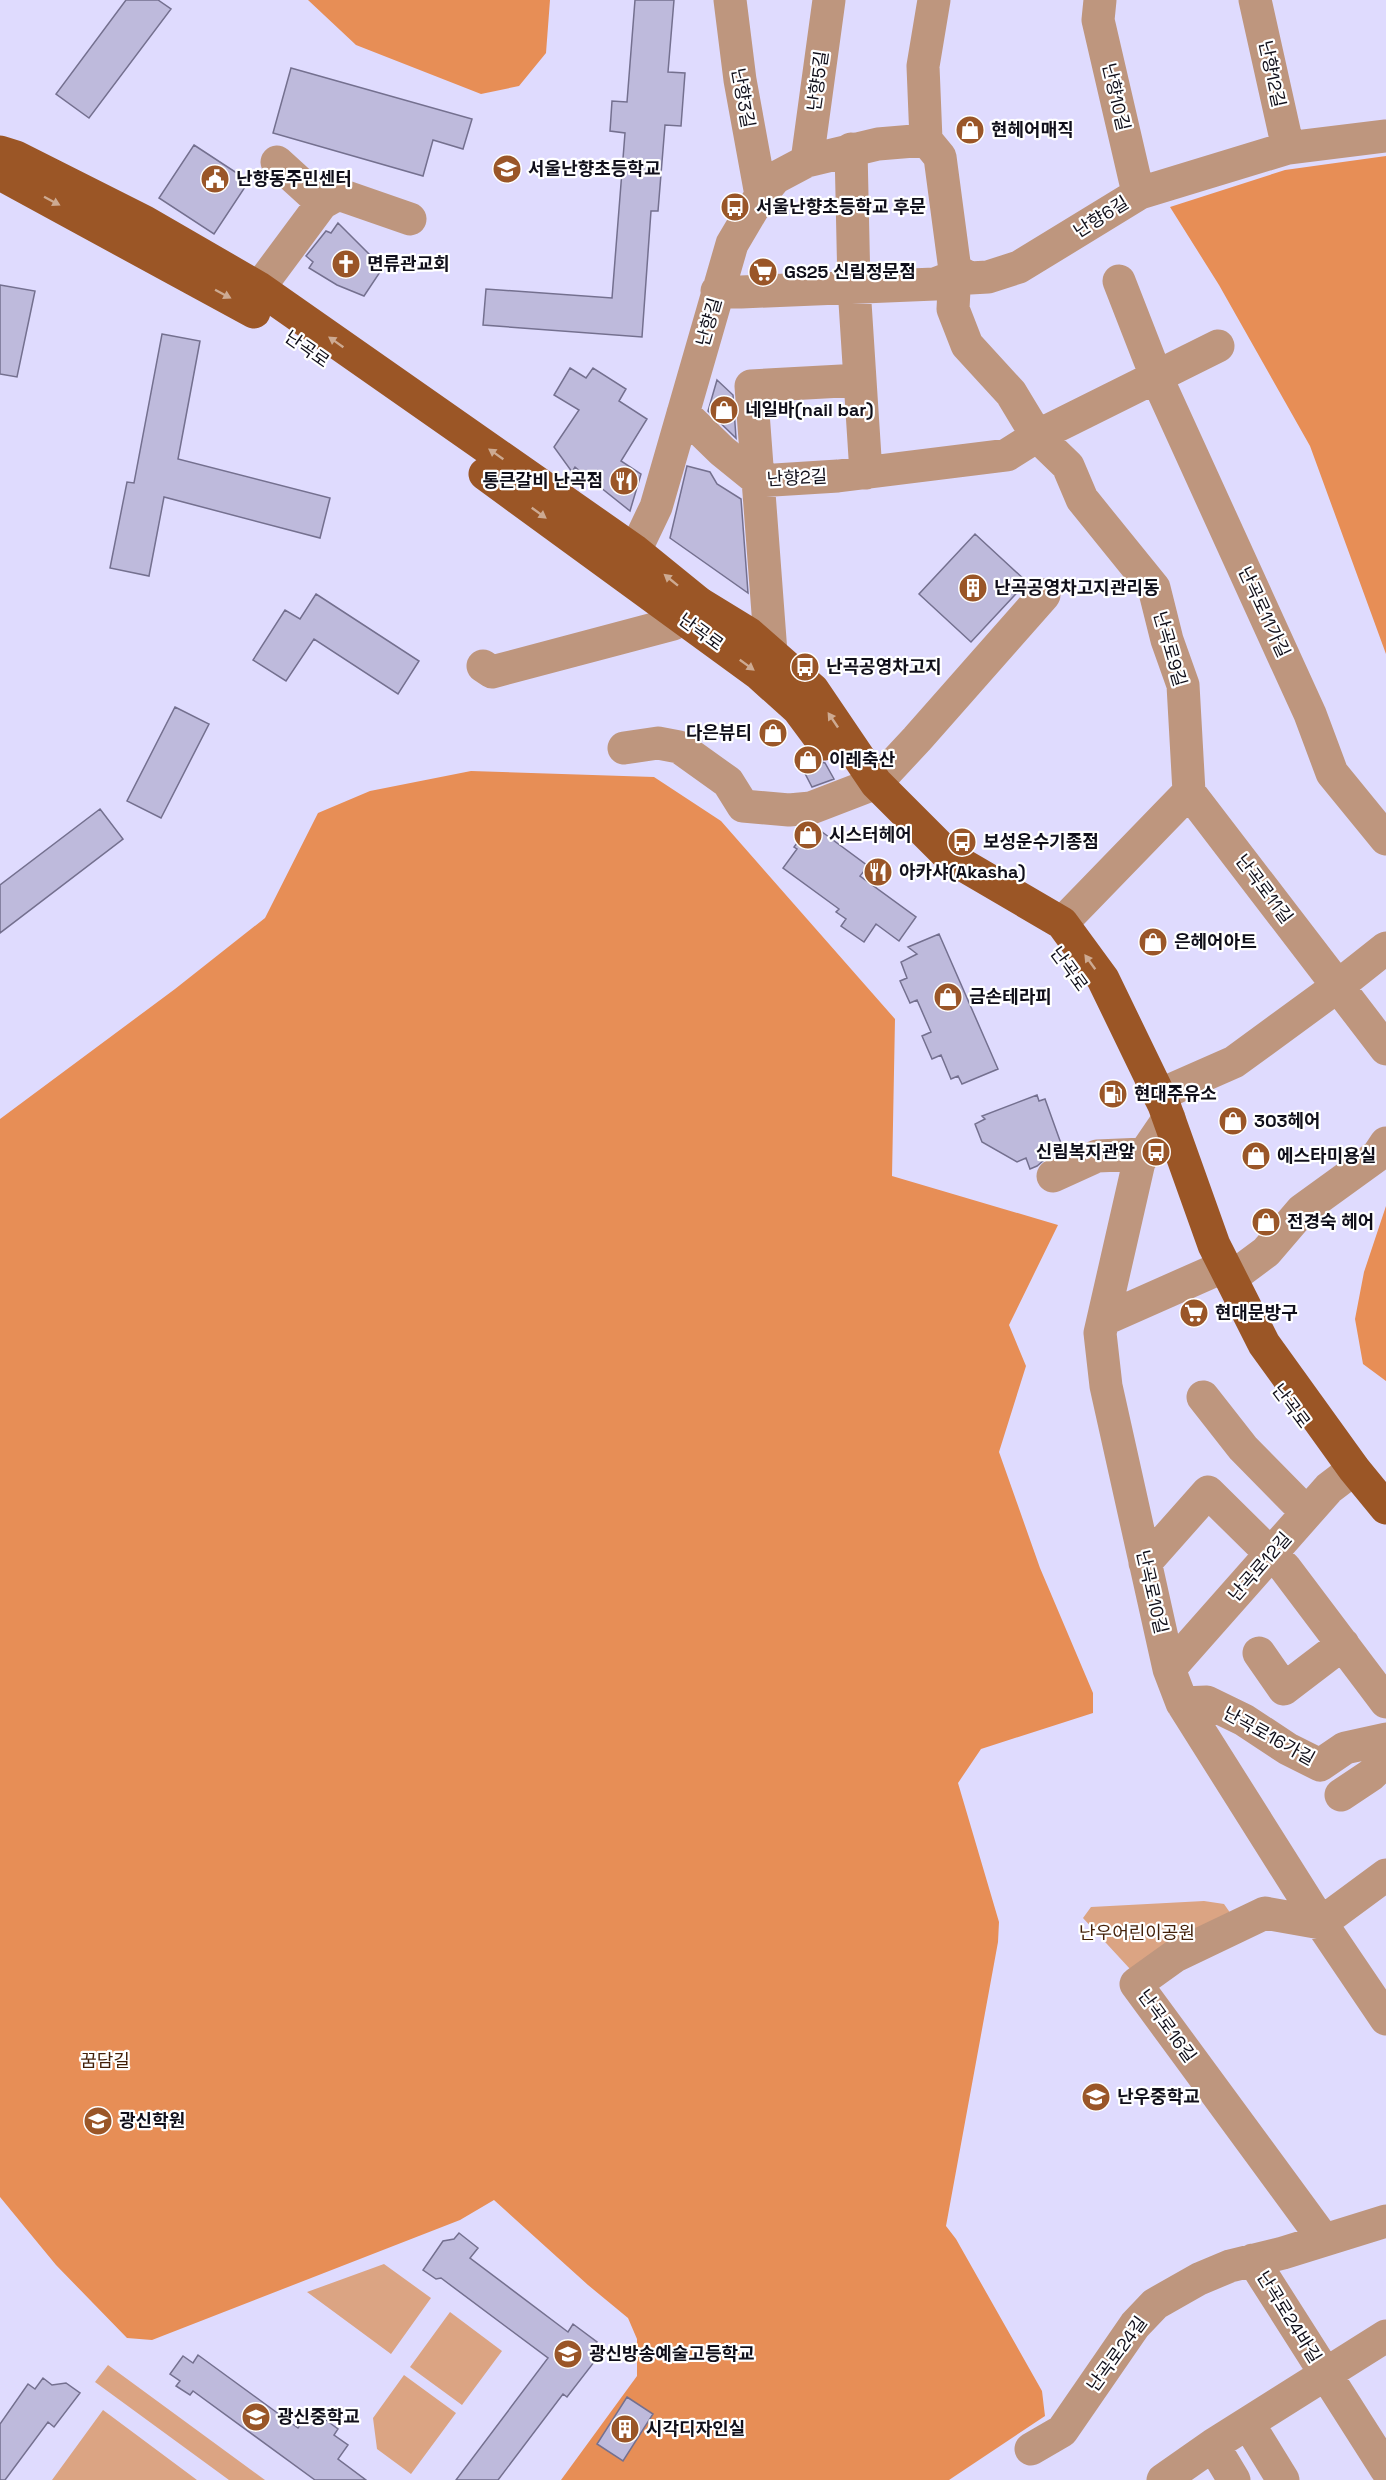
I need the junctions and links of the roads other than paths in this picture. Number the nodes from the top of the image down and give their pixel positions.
1 (730, 0) edge
2 (829, 0) edge
3 (934, 0) edge
4 (1100, 0) edge
5 (1255, 0) edge
6 (1386, 136) edge
7 (926, 140) junction
8 (1288, 148) junction
9 (851, 149) junction
10 (0, 152) edge
11 (807, 161) junction
12 (278, 162) dead end
13 (0, 174) edge
14 (1140, 193) junction
15 (761, 195) junction
16 (322, 202) junction
17 (410, 219) dead end
18 (955, 273) junction
19 (1119, 280) dead end
20 (854, 287) junction
21 (260, 288) junction
22 (717, 291) junction
23 (1218, 346) dead end
24 (1156, 376) junction
25 (860, 380) junction
26 (683, 413) junction
27 (1037, 436) junction
28 (866, 472) junction
29 (759, 481) junction
30 (635, 551) junction
31 (1044, 595) dead end
32 (690, 610) junction
33 (771, 653) junction
34 (483, 666) dead end
35 (624, 748) dead end
36 (867, 787) junction
37 (1190, 792) junction
38 (1386, 839) edge
39 (1062, 922) junction
40 (1386, 948) edge
41 (1338, 986) junction
42 (1386, 1049) edge
43 (1158, 1125) junction
44 (1386, 1143) edge
45 (1053, 1176) dead end
46 (1222, 1272) junction
47 (1103, 1320) junction
48 (1203, 1397) dead end
49 (1349, 1473) junction
50 (1386, 1508) edge
51 (1307, 1513) junction
52 (1386, 1530) edge
53 (1272, 1554) junction
54 (1145, 1563) junction
55 (1343, 1644) junction
56 (1259, 1653) dead end
57 (1169, 1669) junction
58 (1386, 1702) edge
59 (1182, 1703) junction
60 (1386, 1739) edge
61 (1386, 1761) edge
62 (1341, 1795) dead end
63 (1386, 1875) edge
64 (1321, 1923) junction
65 (1386, 2019) edge
66 (1386, 2221) edge
67 (1324, 2240) junction
68 (1253, 2260) junction
69 (1386, 2336) edge
70 (1325, 2373) junction
71 (1248, 2423) junction
72 (1212, 2445) junction
73 (1031, 2449) dead end
74 (1386, 2469) edge
75 (1163, 2480) edge
76 (1234, 2480) edge
77 (1284, 2480) edge

1 - 15 street, 난향3길
2 - 11 street, 난향5길
3 - 7 street
4 - 14 street, 난향10길
5 - 8 street, 난향12길
6 - 8 street, 난향6길
7 - 9 street, 난향길
7 - 18 street
8 - 14 street, 난향6길
9 - 11 street, 난향길
9 - 20 street
10 - 21 main road, 난곡로
11 - 15 street, 난향길
12 - 16 street
13 -> 32 main road, 난곡로
14 - 18 street, 난향6길
15 - 22 street, 난향길
16 - 17 street
16 - 21 street
18 - 20 street
18 - 27 street, 난곡로9길
19 - 24 street, 난곡로11가길
20 - 22 street
20 - 25 street
30 -> 21 main road, 난곡로
22 - 26 street, 난향길
23 - 24 street
24 - 27 street
24 - 38 street, 난곡로11가길
25 - 28 street
25 - 29 street
26 - 29 street, 난향2길
26 - 30 street, 난향길
27 - 28 street, 난향2길
27 - 37 street, 난곡로9길
28 - 29 street, 난향2길
29 - 33 street
32 -> 30 main road, 난곡로
31 - 36 street
32 - 33 main road, 난곡로
32 - 34 street
32 -> 36 main road, 난곡로
36 -> 33 main road, 난곡로
35 - 36 street
36 - 39 main road, 난곡로
36 - 43 main road, 난곡로
37 - 39 street
37 - 41 street, 난곡로11길
43 -> 39 main road, 난곡로
40 - 41 street
41 - 42 street, 난곡로11길
41 - 43 street
43 - 45 street
43 - 46 main road, 난곡로
43 - 47 street, 난곡로10길
44 - 46 street
46 - 47 street
46 - 49 main road, 난곡로
47 - 54 street, 난곡로10길
48 - 51 street
49 - 50 main road, 난곡로
49 - 51 street, 난곡로12길
49 - 52 main road, 난곡로
51 - 53 street, 난곡로12길
53 - 54 street
53 - 55 street
53 - 57 street, 난곡로12길
54 - 57 street, 난곡로10길
55 - 56 street
55 - 58 street
57 - 59 street, 난곡로10길
59 - 60 street, 난곡로16가길
59 - 64 street, 난곡로10길
61 - 62 street
63 - 64 street
64 - 65 street, 난곡로10길
64 - 67 street, 난곡로16길
66 - 67 street, 난곡로24길
67 - 68 street, 난곡로24길
68 - 70 street, 난곡로24바길
68 - 73 street, 난곡로24길
69 - 70 street, 난곡로24바길
70 - 71 street, 난곡로24바길
70 - 74 street
71 - 72 street, 난곡로24바길
71 - 77 street
72 - 75 street, 난곡로24바길
72 - 76 street

